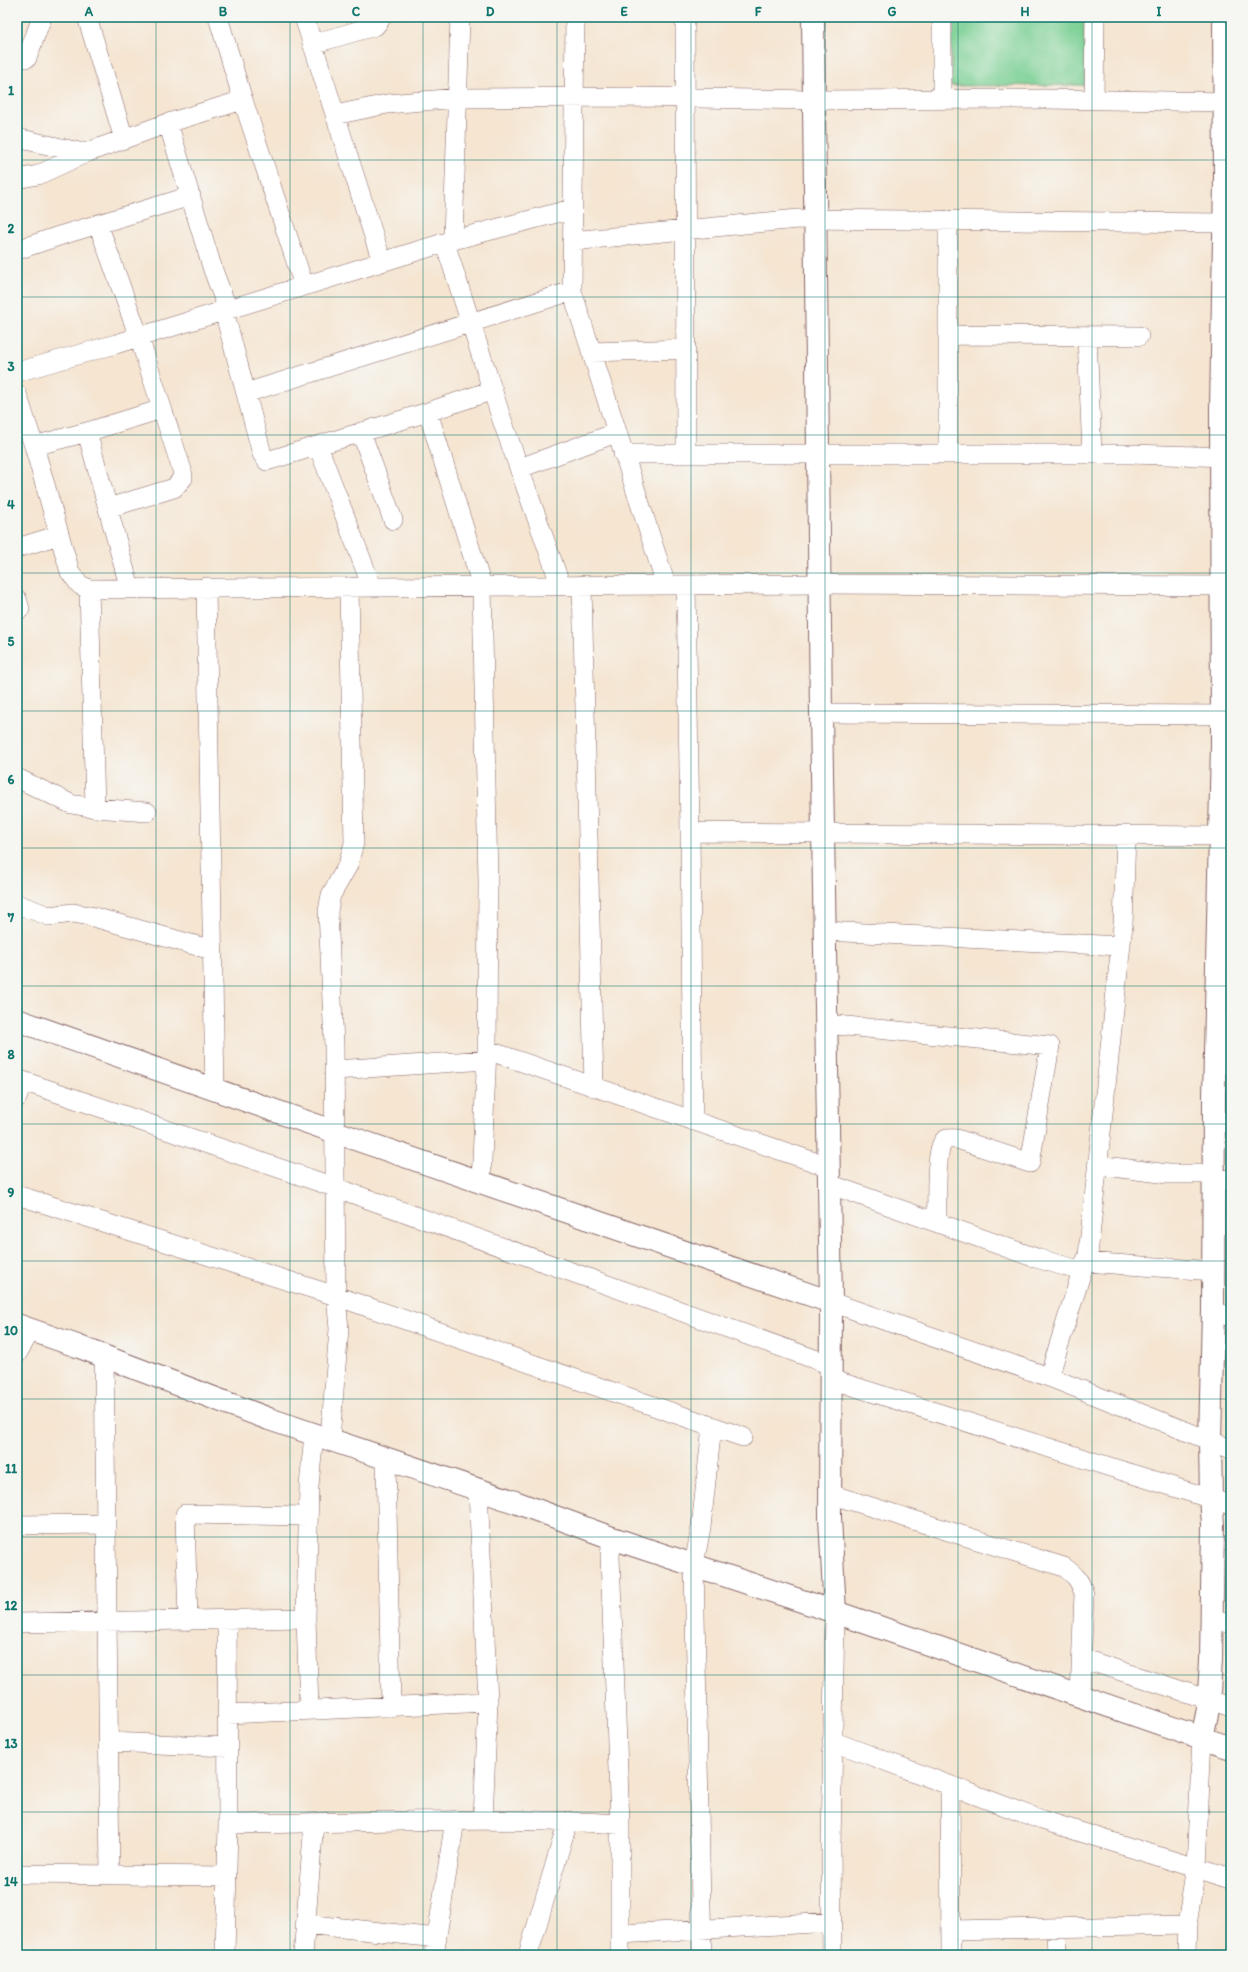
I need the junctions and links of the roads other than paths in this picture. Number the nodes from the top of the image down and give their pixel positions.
1 (42, 17) edge
2 (87, 17) edge
3 (218, 17) edge
4 (304, 17) edge
5 (379, 17) edge
6 (460, 17) edge
7 (575, 17) edge
8 (685, 17) edge
9 (813, 17) edge
10 (942, 17) edge
11 (1095, 17) edge
12 (1224, 17) edge
13 (312, 44) junction
14 (27, 58) dead end
15 (575, 97) junction
16 (458, 98) junction
17 (685, 98) junction
18 (942, 99) junction
19 (243, 100) junction
20 (815, 100) junction
21 (1094, 100) junction
22 (1228, 102) edge
23 (335, 115) junction
24 (168, 123) junction
25 (17, 138) edge
26 (124, 139) junction
27 (88, 152) junction
28 (17, 179) edge
29 (191, 196) junction
30 (572, 209) junction
31 (816, 219) junction
32 (948, 220) junction
33 (1224, 223) junction
34 (98, 224) junction
35 (684, 229) junction
36 (572, 241) junction
37 (449, 242) junction
38 (17, 250) edge
39 (382, 262) junction
40 (304, 286) junction
41 (572, 291) junction
42 (226, 310) junction
43 (471, 322) junction
44 (948, 335) junction
45 (1087, 336) junction
46 (1139, 336) dead end
47 (139, 337) junction
48 (685, 349) junction
49 (591, 352) junction
50 (17, 372) edge
51 (493, 390) junction
52 (246, 392) junction
53 (17, 394) edge
54 (162, 409) junction
55 (428, 412) junction
56 (87, 432) junction
57 (361, 432) junction
58 (616, 433) junction
59 (27, 441) edge
60 (318, 446) junction
61 (623, 454) junction
62 (686, 454) junction
63 (819, 454) junction
64 (948, 454) junction
65 (1092, 454) junction
66 (1226, 457) edge
67 (520, 468) junction
68 (108, 508) junction
69 (393, 520) dead end
70 (59, 535) junction
71 (17, 548) edge
72 (820, 584) junction
73 (582, 585) junction
74 (666, 585) junction
75 (686, 585) junction
76 (482, 586) junction
77 (561, 586) junction
78 (1226, 586) edge
79 (206, 587) junction
80 (349, 587) junction
81 (372, 587) junction
82 (130, 588) junction
83 (89, 589) junction
84 (17, 599) edge
85 (17, 610) edge
86 (821, 713) junction
87 (1226, 715) edge
88 (17, 778) edge
89 (1226, 799) edge
90 (95, 808) junction
91 (147, 812) dead end
92 (690, 832) junction
93 (823, 832) junction
94 (1126, 834) junction
95 (1220, 836) junction
96 (1225, 878) edge
97 (17, 904) edge
98 (825, 931) junction
99 (1121, 946) junction
100 (212, 950) junction
101 (17, 1020) edge
102 (826, 1024) junction
103 (487, 1055) junction
104 (335, 1070) junction
105 (19, 1086) edge
106 (594, 1088) junction
107 (215, 1090) junction
108 (693, 1121) junction
109 (336, 1133) junction
110 (1097, 1165) junction
111 (829, 1176) junction
112 (1219, 1177) edge
113 (481, 1182) junction
114 (337, 1188) junction
115 (17, 1195) edge
116 (937, 1221) junction
117 (1084, 1267) junction
118 (1214, 1271) junction
119 (336, 1296) junction
120 (831, 1302) junction
121 (1222, 1314) edge
122 (24, 1327) edge
123 (17, 1354) edge
124 (104, 1356) junction
125 (830, 1372) junction
126 (1049, 1377) junction
127 (712, 1426) junction
128 (322, 1437) junction
129 (743, 1437) dead end
130 (1210, 1442) junction
131 (1231, 1449) edge
132 (386, 1459) junction
133 (478, 1490) junction
134 (830, 1494) junction
135 (1221, 1502) edge
136 (308, 1516) junction
137 (106, 1524) junction
138 (17, 1525) edge
139 (612, 1538) junction
140 (694, 1565) junction
141 (835, 1612) junction
142 (306, 1618) junction
143 (227, 1620) junction
144 (188, 1621) junction
145 (1221, 1621) edge
146 (107, 1622) junction
147 (17, 1623) edge
148 (1081, 1658) junction
149 (1080, 1696) junction
150 (1208, 1700) junction
151 (488, 1702) junction
152 (392, 1707) junction
153 (1231, 1707) edge
154 (309, 1710) junction
155 (227, 1714) junction
156 (1202, 1738) junction
157 (832, 1741) junction
158 (109, 1742) junction
159 (228, 1747) junction
160 (1231, 1748) edge
161 (950, 1786) junction
162 (455, 1820) junction
163 (483, 1820) junction
164 (568, 1821) junction
165 (314, 1823) junction
166 (228, 1824) junction
167 (620, 1824) junction
168 (1196, 1867) junction
169 (17, 1874) edge
170 (110, 1875) junction
171 (227, 1876) junction
172 (1231, 1879) edge
173 (832, 1922) junction
174 (305, 1924) junction
175 (1187, 1925) junction
176 (1056, 1929) junction
177 (702, 1930) junction
178 (951, 1930) junction
179 (620, 1934) junction
180 (436, 1947) edge
181 (225, 1955) edge
182 (302, 1955) edge
183 (528, 1955) edge
184 (620, 1955) edge
185 (702, 1955) edge
186 (832, 1955) edge
187 (951, 1955) edge
188 (1057, 1955) edge
189 (1186, 1955) edge

1 - 14 street
2 - 26 street
3 - 19 street
4 - 13 street
5 - 13 street
6 - 16 street
7 - 15 street
8 - 17 street
9 - 20 street
10 - 18 street
11 - 21 street
12 - 22 street
13 - 23 street
15 - 16 street
15 - 17 street
15 - 30 street
16 - 23 street
16 - 37 street
17 - 20 street
17 - 35 street
18 - 20 street
18 - 21 street
19 - 24 street
19 - 40 street
20 - 31 street
21 - 22 street
22 - 33 street
23 - 39 street
24 - 26 street
24 - 29 street
25 - 27 street
26 - 27 street
27 - 28 street
29 - 34 street
29 - 42 street
30 - 36 street
30 - 37 street
31 - 32 street
31 - 35 street
31 - 63 street
32 - 33 street
32 - 44 street
33 - 66 street
34 - 38 street
34 - 47 street
35 - 36 street
35 - 48 street
36 - 41 street
37 - 39 street
37 - 43 street
39 - 40 street
40 - 42 street
41 - 43 street
41 - 49 street
42 - 47 street
42 - 52 street
43 - 51 street
43 - 52 street
44 - 45 street
44 - 64 street
45 - 46 street
45 - 65 street
47 - 50 street
47 - 54 street
48 - 49 street
48 - 62 street
49 - 58 street
51 - 55 street
51 - 67 street
52 - 60 street
53 - 59 street
54 - 56 street
54 - 68 street
55 - 57 street
55 - 76 street
56 - 59 street
56 - 68 street
57 - 60 street
57 - 69 street
58 - 61 street
58 - 67 street
59 - 70 street
60 - 81 street
61 - 62 street
61 - 74 street
62 - 63 street
63 - 64 street
63 - 72 street
64 - 65 street
65 - 66 street
66 - 78 street
67 - 77 street
68 - 82 street
70 - 71 street
70 - 83 street
72 - 75 street
72 - 78 street
72 - 86 street
73 - 74 street
73 - 77 street
73 - 106 street
74 - 75 street
75 - 92 street
76 - 77 street
76 - 81 street
76 - 103 street
78 - 87 street
79 - 80 street
79 - 82 street
79 - 100 street
80 - 81 street
80 - 104 street
82 - 83 street
83 - 90 street
84 - 85 street
86 - 87 street
86 - 93 street
87 - 89 street
88 - 90 street
89 - 95 street
90 - 91 street
92 - 93 street
92 - 108 street
93 - 94 street
93 - 98 street
94 - 95 street
94 - 99 street
95 - 96 street
96 - 112 street
97 - 100 street
98 - 99 street
98 - 102 street
99 - 110 street
100 - 107 street
101 - 107 street
102 - 111 street
102 - 116 street
103 - 104 street
103 - 106 street
103 - 113 street
104 - 109 street
105 - 114 street
106 - 108 street
107 - 109 street
108 - 111 street
109 - 113 street
109 - 114 street
110 - 112 street
110 - 117 street
111 - 116 street
111 - 120 street
112 - 118 street
113 - 120 street
114 - 119 street
114 - 125 street
115 - 119 street
116 - 117 street
117 - 118 street
117 - 126 street
118 - 121 street
119 - 127 street
119 - 128 street
120 - 125 street
120 - 126 street
121 - 130 street
122 - 123 street
122 - 124 street
124 - 128 street
124 - 137 street
125 - 134 street
125 - 135 street
126 - 130 street
127 - 129 street
127 - 140 street
128 - 132 street
128 - 136 street
130 - 131 street
130 - 135 street
132 - 133 street
132 - 152 street
133 - 139 street
133 - 151 street
134 - 141 street
134 - 148 street
135 - 145 street
136 - 142 street
136 - 144 street
137 - 138 street
137 - 146 street
139 - 140 street
139 - 167 street
140 - 141 street
140 - 177 street
141 - 149 street
141 - 157 street
142 - 143 street
142 - 154 street
143 - 144 street
143 - 155 street
144 - 146 street
145 - 150 street
146 - 147 street
146 - 158 street
148 - 149 street
148 - 150 street
149 - 156 street
150 - 153 street
150 - 156 street
151 - 152 street
151 - 163 street
152 - 154 street
154 - 155 street
155 - 159 street
156 - 160 street
156 - 168 street
157 - 161 street
157 - 173 street
158 - 159 street
158 - 170 street
159 - 166 street
161 - 168 street
161 - 178 street
162 - 163 street
162 - 165 street
162 - 180 street
163 - 164 street
164 - 167 street
164 - 183 street
165 - 166 street
165 - 174 street
166 - 171 street
167 - 179 street
168 - 172 street
168 - 175 street
169 - 170 street
170 - 171 street
171 - 181 street
173 - 177 street
173 - 186 street
174 - 180 street
174 - 182 street
175 - 176 street
175 - 189 street
176 - 178 street
176 - 188 street
177 - 179 street
177 - 185 street
178 - 187 street
179 - 184 street

